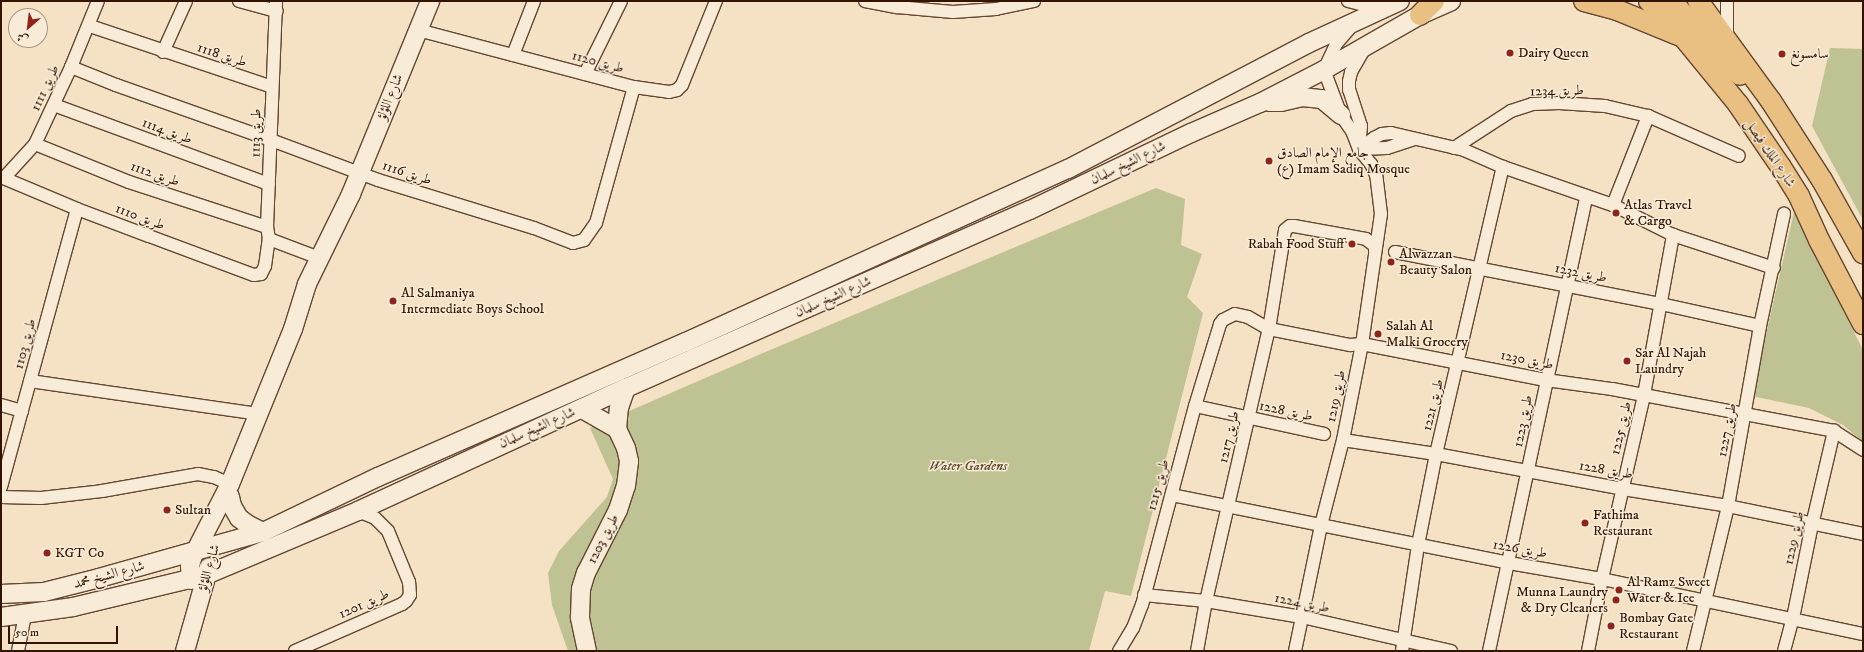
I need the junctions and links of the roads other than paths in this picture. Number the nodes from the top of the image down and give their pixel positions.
1 (98, 1) edge
2 (186, 1) edge
3 (239, 1) edge
4 (430, 1) edge
5 (534, 1) edge
6 (621, 1) edge
7 (716, 1) edge
8 (864, 1) edge
9 (1034, 1) edge
10 (1348, 1) edge
11 (1434, 1) edge
12 (1451, 1) edge
13 (1584, 1) edge
14 (1649, 1) edge
15 (1672, 1) edge
16 (1698, 1) edge
17 (1710, 1) edge
18 (1727, 1) edge
19 (1395, 4) edge
20 (277, 6) edge
21 (1420, 15) junction
22 (1353, 24) junction
23 (90, 26) junction
24 (418, 30) junction
25 (1684, 38) junction
26 (1725, 38) junction
27 (1367, 45) junction
28 (163, 52) junction
29 (513, 56) junction
30 (71, 67) junction
31 (1324, 70) junction
32 (585, 74) junction
33 (272, 87) junction
34 (634, 87) junction
35 (1771, 101) junction
36 (1260, 103) junction
37 (54, 105) junction
38 (1341, 115) junction
39 (1648, 116) junction
40 (271, 140) junction
41 (35, 144) junction
42 (1454, 148) junction
43 (1359, 149) junction
44 (1739, 156) dead end
45 (1503, 167) junction
46 (359, 173) junction
47 (3, 178) edge
48 (269, 184) junction
49 (350, 194) junction
50 (1586, 197) junction
51 (1613, 205) junction
52 (77, 209) junction
53 (1784, 214) dead end
54 (268, 233) junction
55 (1674, 235) junction
56 (1375, 252) junction
57 (1395, 252) dead end
58 (1863, 253) edge
59 (319, 258) junction
60 (265, 266) joint
61 (1479, 267) junction
62 (1774, 268) junction
63 (1566, 286) junction
64 (1661, 304) junction
65 (1220, 324) joint
66 (1863, 324) edge
67 (1760, 326) junction
68 (293, 329) junction
69 (1269, 329) junction
70 (1362, 344) junction
71 (1459, 362) junction
72 (1546, 380) junction
73 (30, 381) junction
74 (626, 388) junction
75 (1644, 396) junction
76 (1, 405) edge
77 (1194, 406) junction
78 (582, 409) junction
79 (22, 411) junction
80 (260, 414) junction
81 (1745, 414) junction
82 (1249, 418) junction
83 (617, 429) junction
84 (1834, 431) junction
85 (1324, 434) dead end
86 (1343, 440) junction
87 (1863, 450) edge
88 (1436, 454) junction
89 (1528, 472) junction
90 (1, 487) edge
91 (1623, 489) junction
92 (230, 491) junction
93 (1172, 495) junction
94 (1, 498) edge
95 (1228, 505) junction
96 (1728, 506) junction
97 (358, 510) junction
98 (1321, 525) junction
99 (1812, 525) junction
100 (263, 532) junction
101 (1863, 534) edge
102 (215, 545) junction
103 (1418, 545) junction
104 (196, 551) junction
105 (1509, 563) junction
106 (199, 578) junction
107 (1602, 579) junction
108 (1, 594) edge
109 (1144, 595) junction
110 (1705, 600) junction
111 (1206, 601) junction
112 (25, 614) junction
113 (1, 617) edge
114 (1302, 617) junction
115 (1793, 618) junction
116 (1863, 634) edge
117 (1403, 646) edge
118 (18, 651) edge
119 (185, 651) edge
120 (295, 651) edge
121 (587, 651) edge
122 (1119, 651) edge
123 (1197, 651) edge
124 (1295, 651) edge
125 (1451, 651) edge
126 (1489, 651) edge
127 (1588, 651) edge
128 (1693, 651) edge
129 (1784, 651) edge

1 - 23 street, طريق 1111
2 - 28 street
3 - 20 street
4 - 24 main road, شارع اللؤلؤ
5 - 29 street
6 - 32 street
7 - 34 street, طريق 1120
8 - 9 street
10 - 19 street
11 - 21 main road
12 - 21 main road, شارع الشيخ سلمان
13 - 25 main road
14 - 25 main road, شارع الملك فيصل
15 - 35 main road
16 - 26 main road, شارع الملك فيصل
17 - 26 main road
18 - 26 street
19 - 22 main road, شارع الشيخ سلمان
20 - 33 street, طريق 1113
21 - 27 main road, شارع الشيخ سلمان
22 - 31 street
22 - 100 main road, شارع الشيخ سلمان
23 - 28 street, طريق 1118
23 - 30 street, طريق 1111
24 - 29 street, طريق 1120
24 - 46 main road, شارع اللؤلؤ
25 - 66 main road, شارع الملك فيصل
26 - 35 main road, شارع الملك فيصل
27 - 31 main road, شارع الشيخ سلمان
27 - 43 street
28 - 33 street, طريق 1118
29 - 32 street, طريق 1120
30 - 37 street, طريق 1111
30 - 40 street, طريق 1116
31 - 36 main road, شارع الشيخ سلمان
31 - 38 street, طريق 1219
32 - 34 street, طريق 1120
33 - 40 street, طريق 1113
34 - 46 street, طريق 1116
35 - 58 main road, شارع الملك فيصل
36 - 38 main road
36 - 74 main road, شارع الشيخ سلمان
37 - 41 street, طريق 1111
37 - 48 street, طريق 1114
38 - 43 street, طريق 1219
39 - 42 street, طريق 1234
39 - 44 street, طريق 1234
39 - 51 street
40 - 46 street, طريق 1116
40 - 48 street, طريق 1113
41 - 47 street, طريق 1111
41 - 54 street, طريق 1112
42 - 43 street
42 - 45 street
43 - 56 street, طريق 1219
45 - 50 street
45 - 61 street, طريق 1221
46 - 49 main road, شارع اللؤلؤ
47 - 52 street, طريق 1110
48 - 54 street, طريق 1113
49 - 59 main road, شارع اللؤلؤ
49 - 68 main road, شارع اللؤلؤ
50 - 51 street
50 - 63 street, طريق 1223
51 - 55 street
52 - 60 street, طريق 1110
52 - 73 street, طريق 1103
53 - 62 street, طريق 1227
54 - 59 street, طريق 1112
54 - 60 street, طريق 1113
55 - 62 street
55 - 64 street, طريق 1225
56 - 69 street, طريق 1217
56 - 70 street, طريق 1219
57 - 61 street, طريق 1232
59 - 68 main road, شارع اللؤلؤ
61 - 63 street, طريق 1232
61 - 71 street, طريق 1221
62 - 67 street, طريق 1227
63 - 64 street, طريق 1232
63 - 72 street, طريق 1223
64 - 67 street, طريق 1232
64 - 75 street, طريق 1225
65 - 69 street, طريق 1230
65 - 77 street, طريق 1215
67 - 81 street, طريق 1227
68 - 80 main road, شارع اللؤلؤ
69 - 70 street, طريق 1230
69 - 82 street, طريق 1217
70 - 71 street, طريق 1230
70 - 86 street, طريق 1219
71 - 72 street, طريق 1230
71 - 88 street, طريق 1221
72 - 75 street, طريق 1230
72 - 89 street, طريق 1223
73 - 79 street, طريق 1103
73 - 80 street
74 - 78 main road, شارع الشيخ سلمان
74 - 83 main road
75 - 81 street, طريق 1230
75 - 91 street, طريق 1225
76 - 79 street
77 - 82 street, طريق 1228
77 - 93 street, طريق 1215
78 - 83 main road
78 - 97 main road, شارع الشيخ سلمان
79 - 90 street, طريق 1103
80 - 92 main road, شارع اللؤلؤ
81 - 84 street, طريق 1230
81 - 96 street, طريق 1227
82 - 85 street, طريق 1228
82 - 95 street, طريق 1217
83 - 121 main road, طريق 1203
84 - 87 street
84 - 99 street, طريق 1229
86 - 88 street, طريق 1228
86 - 98 street, طريق 1219
88 - 89 street, طريق 1228
88 - 103 street, طريق 1221
89 - 91 street, طريق 1228
89 - 105 street, طريق 1223
91 - 96 street, طريق 1228
91 - 107 street, طريق 1225
92 - 94 street
92 - 100 main road
92 - 102 main road, شارع اللؤلؤ
92 - 104 main road, شارع اللؤلؤ
93 - 95 street, طريق 1226
93 - 109 street, طريق 1215
95 - 98 street, طريق 1226
95 - 111 street, طريق 1217
96 - 99 street, طريق 1228
96 - 110 street, طريق 1227
97 - 106 main road, شارع الشيخ سلمان
97 - 120 street, طريق 1201
98 - 103 street, طريق 1226
98 - 114 street, طريق 1219
99 - 101 street, طريق 1228
99 - 115 street, طريق 1229
100 - 102 main road, شارع الشيخ سلمان
102 - 104 main road, شارع الشيخ محمد
102 - 106 main road, شارع اللؤلؤ
103 - 105 street, طريق 1226
103 - 117 street, طريق 1221
104 - 106 main road, شارع اللؤلؤ
104 - 108 main road, شارع الشيخ محمد
105 - 107 street, طريق 1226
105 - 126 street, طريق 1223
106 - 112 main road, شارع الشيخ محمد
106 - 119 main road, شارع اللؤلؤ
107 - 110 street, طريق 1226
107 - 127 street, طريق 1225
109 - 111 street, طريق 1224
109 - 122 street, طريق 1215
110 - 115 street, طريق 1226
110 - 128 street, طريق 1227
111 - 114 street, طريق 1224
111 - 123 street, طريق 1217
112 - 113 main road, شارع الشيخ محمد
112 - 118 street
114 - 117 street, طريق 1224
114 - 124 street, طريق 1219
115 - 116 street, طريق 1226
115 - 129 street, طريق 1229
117 - 125 street, طريق 1224

